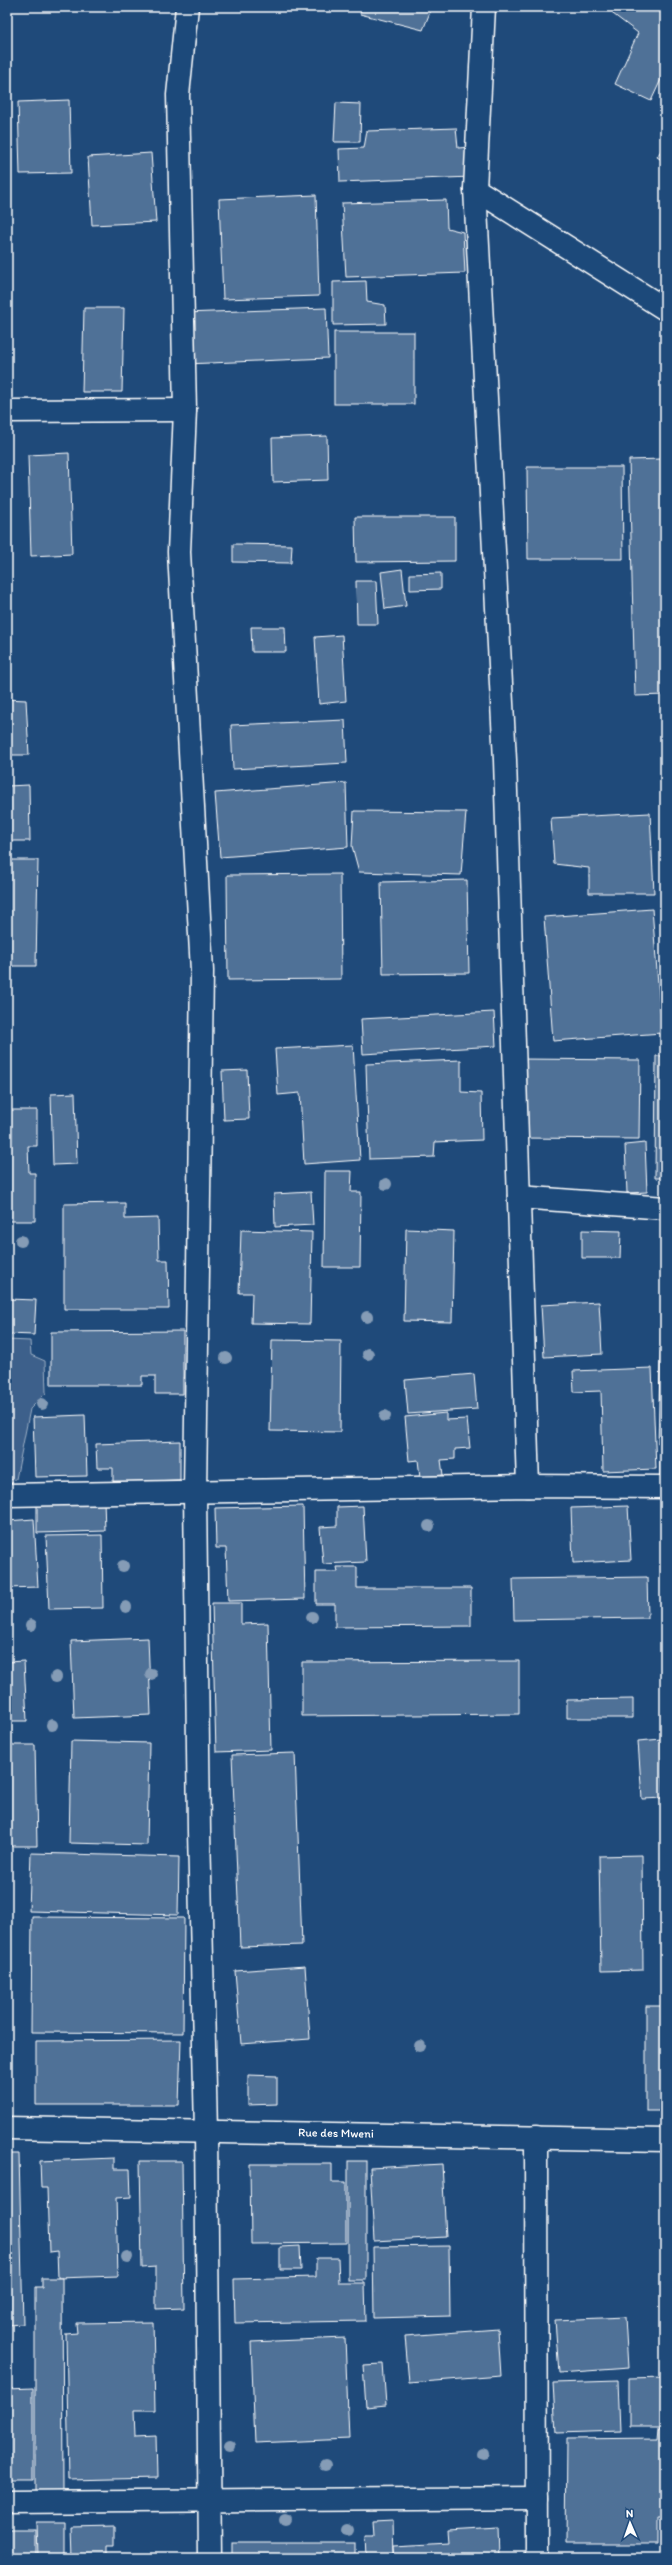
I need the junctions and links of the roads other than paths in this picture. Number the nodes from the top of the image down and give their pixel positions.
1 (186, 7) edge
2 (484, 7) edge
3 (475, 189) junction
4 (665, 309) edge
5 (185, 410) junction
6 (7, 411) edge
7 (519, 1197) junction
8 (665, 1208) edge
9 (528, 1486) junction
10 (665, 1487) edge
11 (195, 1493) junction
12 (7, 1495) edge
13 (7, 2128) edge
14 (206, 2131) junction
15 (536, 2137) junction
16 (665, 2140) edge
17 (537, 2498) junction
18 (209, 2500) junction
19 (7, 2502) edge
20 (210, 2558) edge
21 (537, 2558) edge

1 - 5 street
2 - 3 street
3 - 4 street
3 - 7 street
5 - 6 street
5 - 11 street
7 - 8 street
7 - 9 street
9 - 10 street
9 - 11 street
11 - 12 street
11 - 14 street
13 - 14 street, Rue des Mweni
14 - 15 street, Rue des Mweni
14 - 18 street
15 - 16 street, Rue des Mweni
15 - 17 street
17 - 18 street
17 - 21 street
18 - 19 street
18 - 20 street

